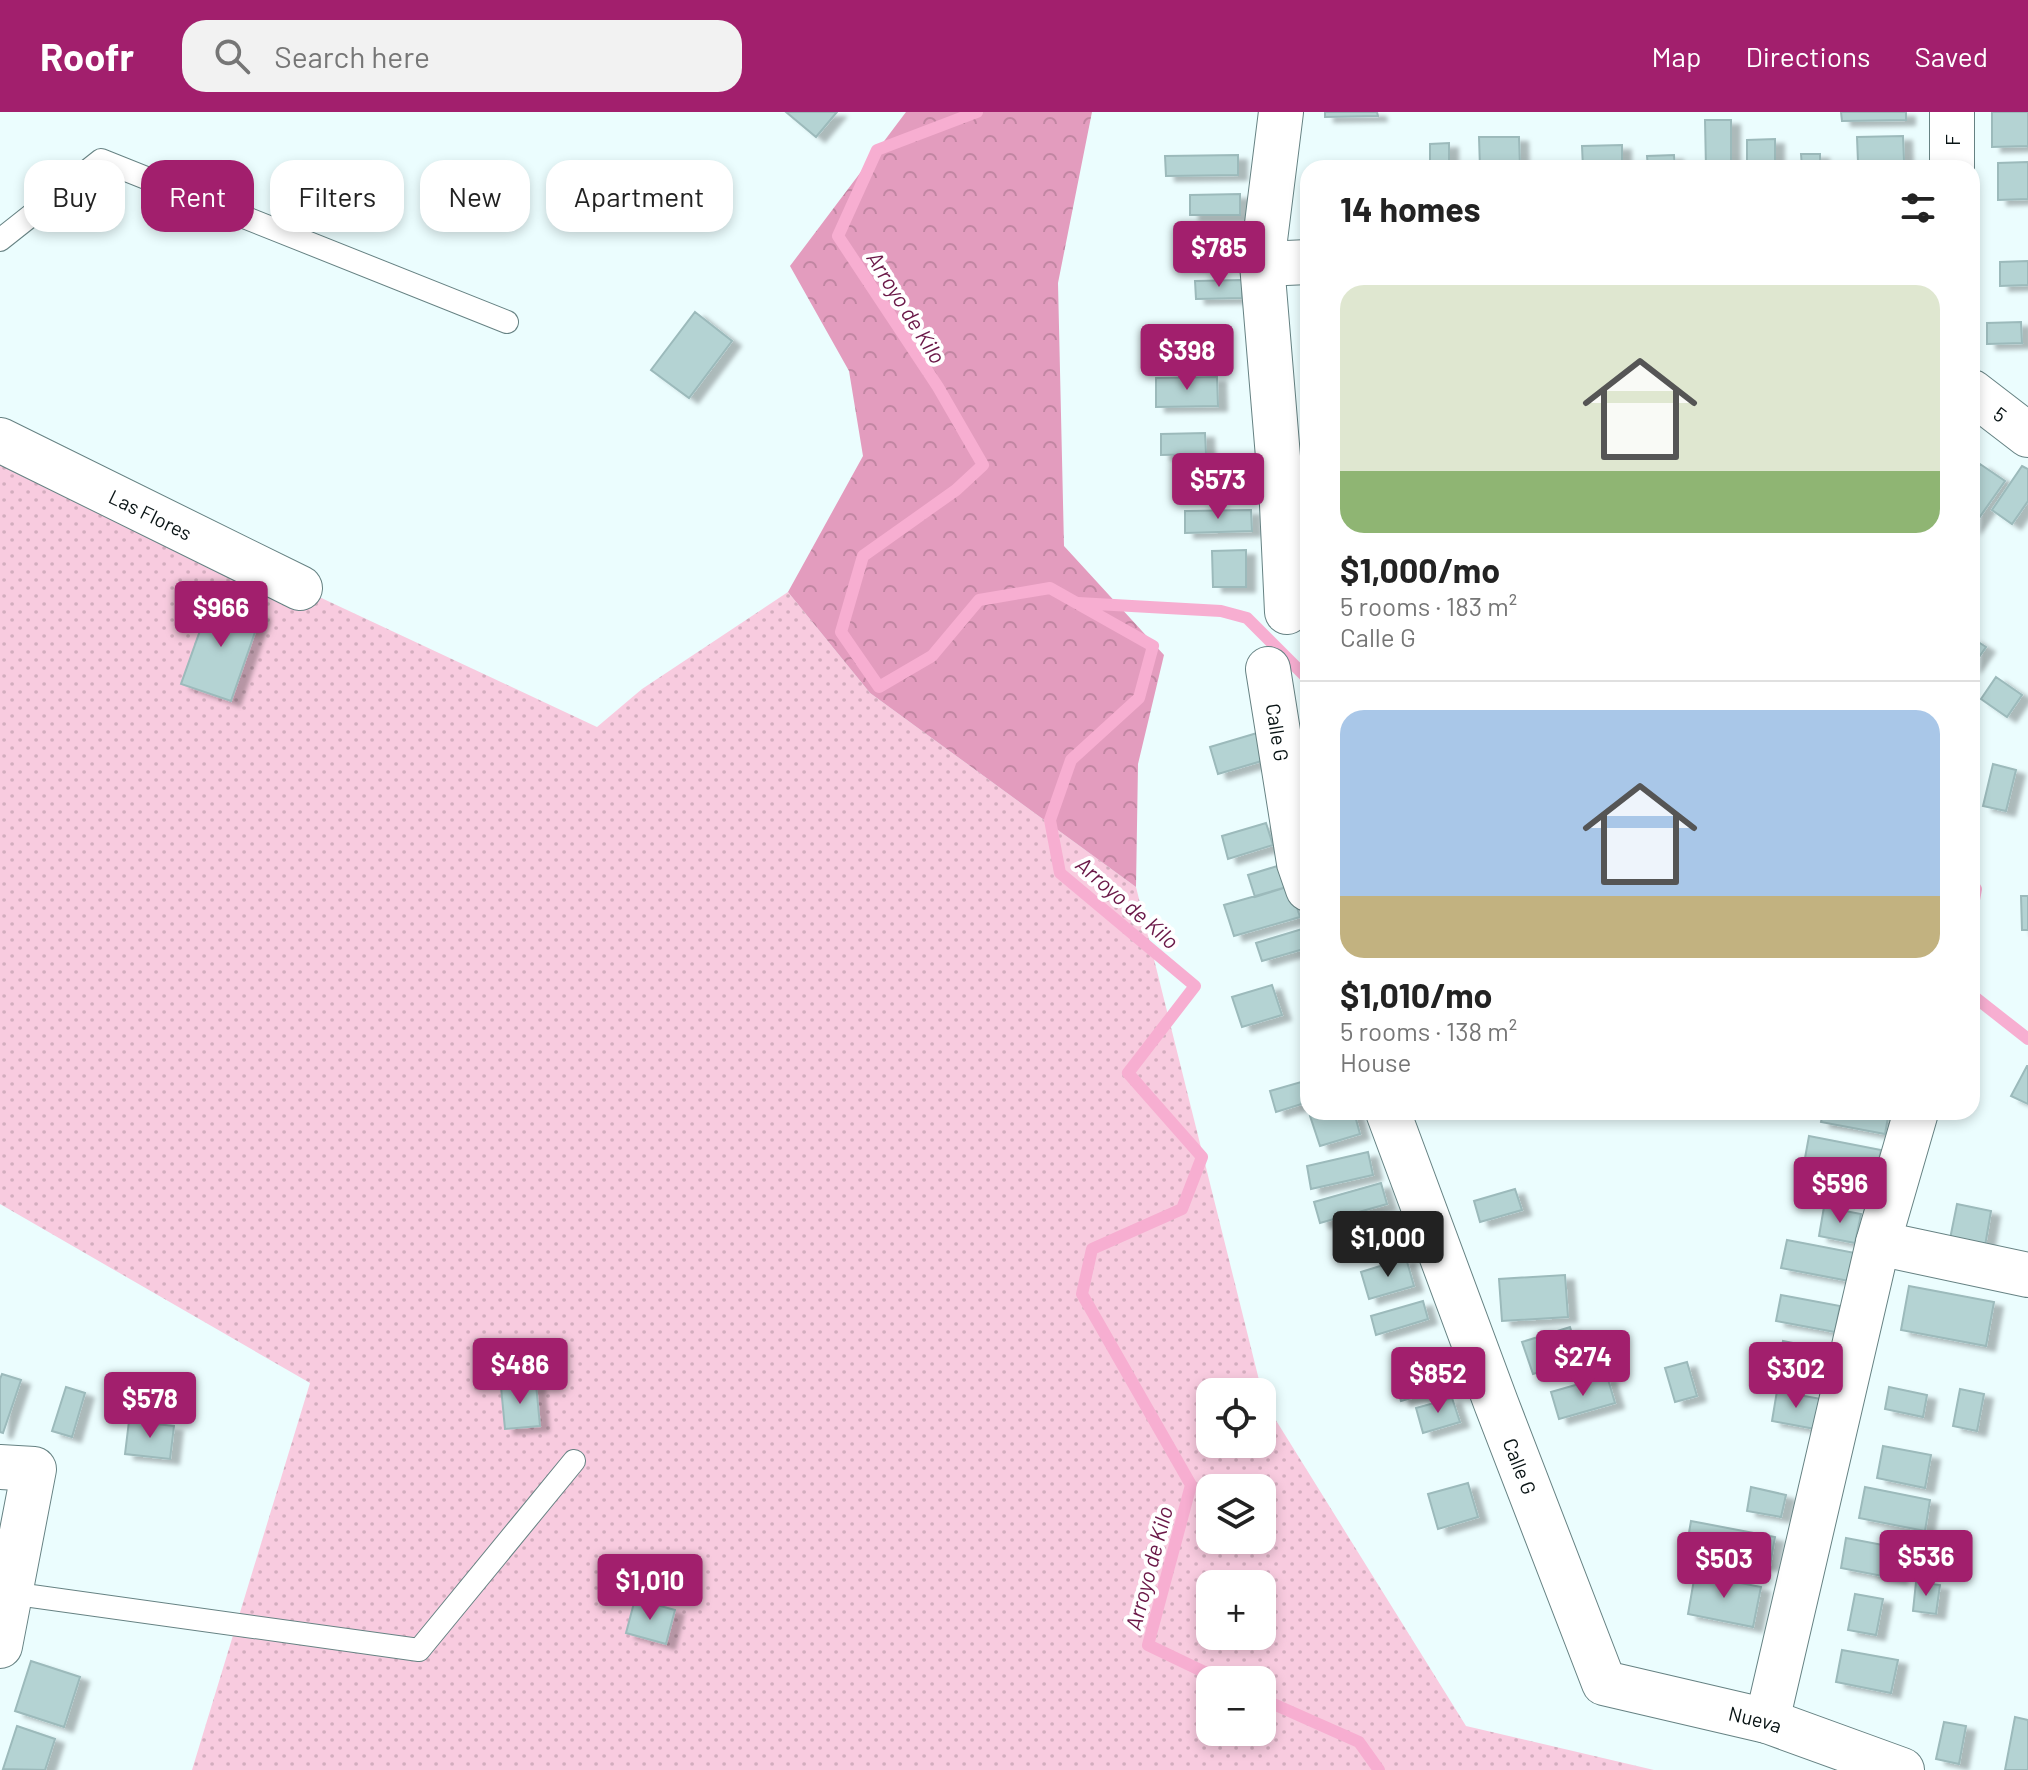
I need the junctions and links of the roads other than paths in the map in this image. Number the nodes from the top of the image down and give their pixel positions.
1 (1281, 112) edge
2 (1952, 112) edge
3 (1952, 160) edge
4 (0, 240) edge
5 (1300, 262) edge
6 (1262, 264) junction
7 (507, 322) dead end
8 (1980, 398) edge
9 (2028, 435) edge
10 (0, 440) edge
11 (300, 588) dead end
12 (1287, 612) dead end
13 (1268, 669) dead end
14 (1300, 866) edge
15 (1391, 1120) edge
16 (1914, 1120) edge
17 (1878, 1243) junction
18 (2028, 1275) edge
19 (574, 1461) dead end
20 (17, 1468) edge
21 (10, 1593) junction
22 (0, 1646) edge
23 (1604, 1683) joint
24 (1767, 1721) junction
25 (1902, 1770) edge

1 - 6 street
2 - 3 street, F
4 - 7 lane
5 - 6 street
6 - 12 street
8 - 9 street, 5
10 - 11 street, Las Flores
13 - 14 street, Calle G
15 - 23 street, Calle G
16 - 17 street
17 - 18 street
17 - 24 street
19 - 21 lane
20 - 21 street
21 - 22 street
23 - 24 street, Nueva
24 - 25 street, Nueva

